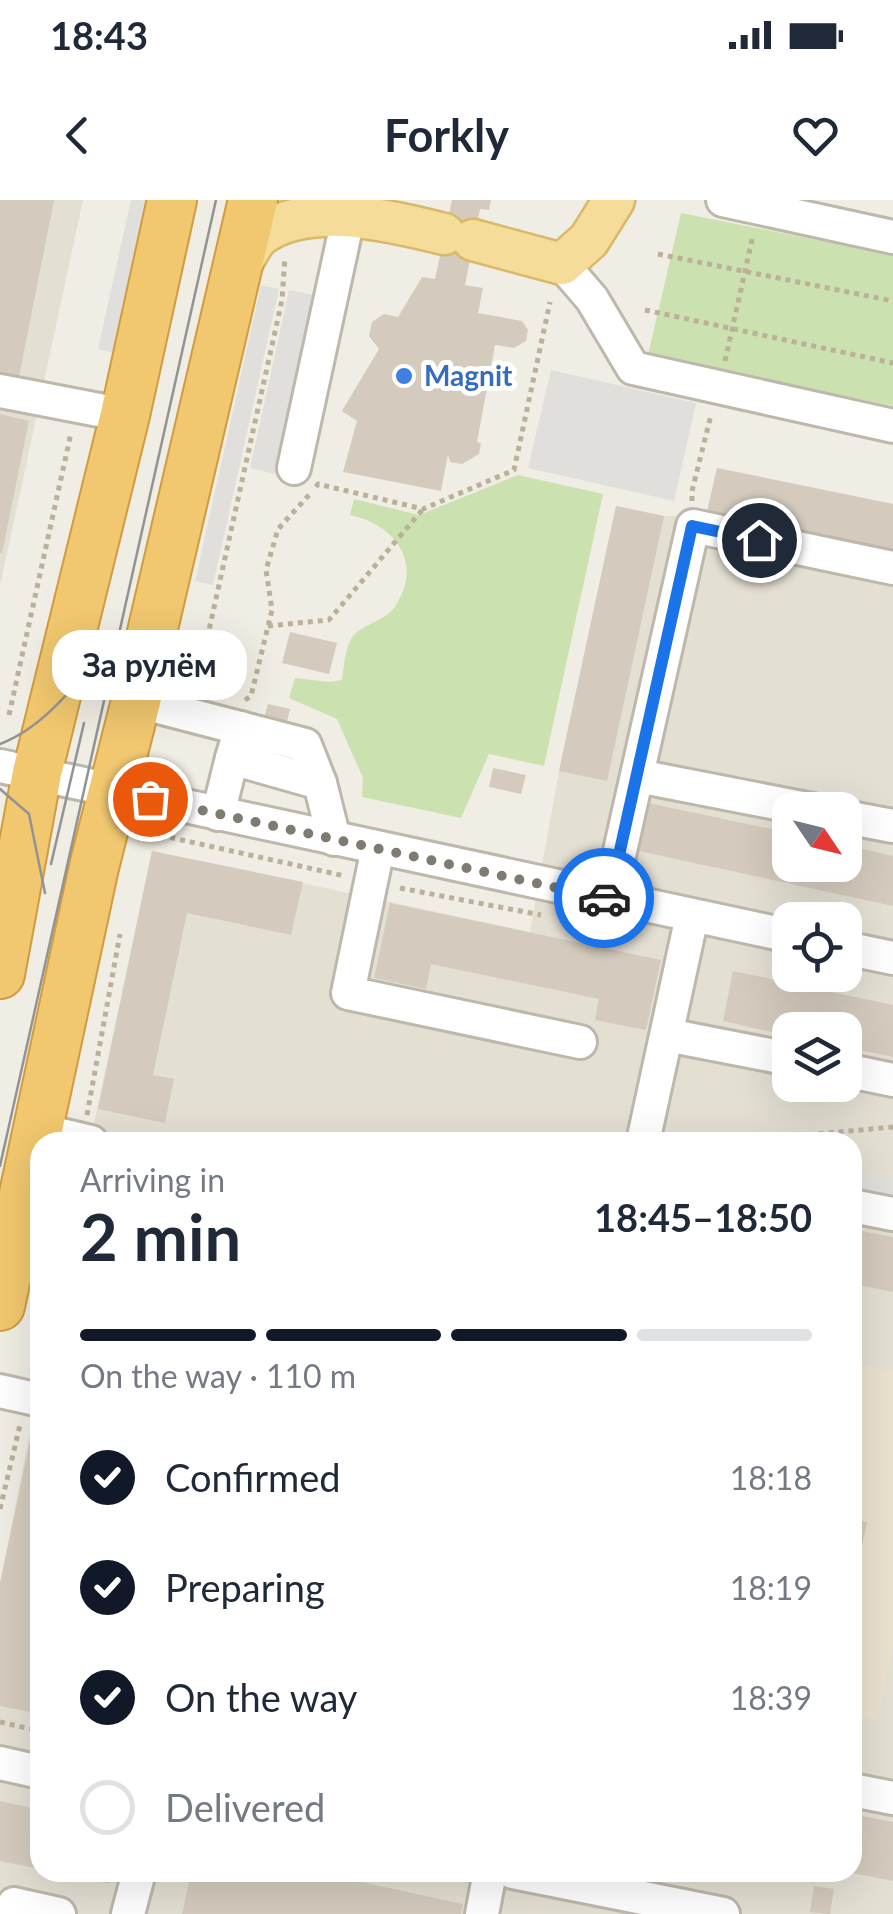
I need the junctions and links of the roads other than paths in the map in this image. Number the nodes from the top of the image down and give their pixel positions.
1 (172, 200) edge
2 (254, 200) edge
3 (614, 200) edge
4 (737, 202) edge
5 (344, 203) edge
6 (893, 238) edge
7 (562, 264) junction
8 (238, 270) junction
9 (0, 391) edge
10 (125, 416) junction
11 (893, 426) edge
12 (294, 468) dead end
13 (893, 568) edge
14 (136, 702) junction
15 (236, 743) junction
16 (18, 769) edge
17 (638, 776) junction
18 (114, 792) junction
19 (772, 802) edge
20 (218, 814) junction
21 (862, 820) edge
22 (893, 826) edge
23 (334, 839) junction
24 (378, 848) junction
25 (609, 900) junction
26 (692, 916) junction
27 (772, 932) edge
28 (862, 952) edge
29 (893, 958) edge
30 (0, 974) edge
31 (667, 1035) junction
32 (580, 1042) dead end
33 (772, 1056) edge
34 (862, 1074) edge
35 (893, 1080) edge
36 (36, 1130) joint
37 (44, 1132) edge
38 (645, 1132) edge
39 (30, 1159) edge
40 (862, 1208) edge
41 (893, 1214) edge
42 (0, 1306) edge
43 (0, 1391) edge
44 (30, 1398) edge
45 (0, 1763) edge
46 (30, 1770) edge
47 (862, 1792) edge
48 (893, 1798) edge
49 (136, 1882) edge
50 (488, 1882) edge
51 (562, 1882) edge
52 (12, 1914) edge
53 (59, 1914) edge
54 (128, 1914) edge
55 (482, 1914) edge
56 (723, 1914) edge

1 - 10 highway
2 - 8 highway
3 - 7 main road
4 - 6 street
5 - 7 main road
5 - 8 main road
5 - 12 street
7 - 11 street
8 - 14 highway
9 - 10 street
10 - 16 highway
13 - 17 street
14 - 15 street
14 - 18 highway
15 - 20 street
15 - 23 street
16 - 18 street
16 - 30 highway
17 - 19 street
17 - 25 street
18 - 20 street
18 - 36 highway
20 - 23 street
21 - 22 street
23 - 24 street
24 - 25 street
24 - 32 street
25 - 26 street
26 - 27 street
26 - 31 street
28 - 29 street
31 - 33 street
31 - 38 street
34 - 35 street
36 - 37 street
39 - 42 highway
40 - 41 street
43 - 44 street
45 - 46 street
47 - 48 street
49 - 54 street
50 - 55 street
51 - 56 street
52 - 53 street

